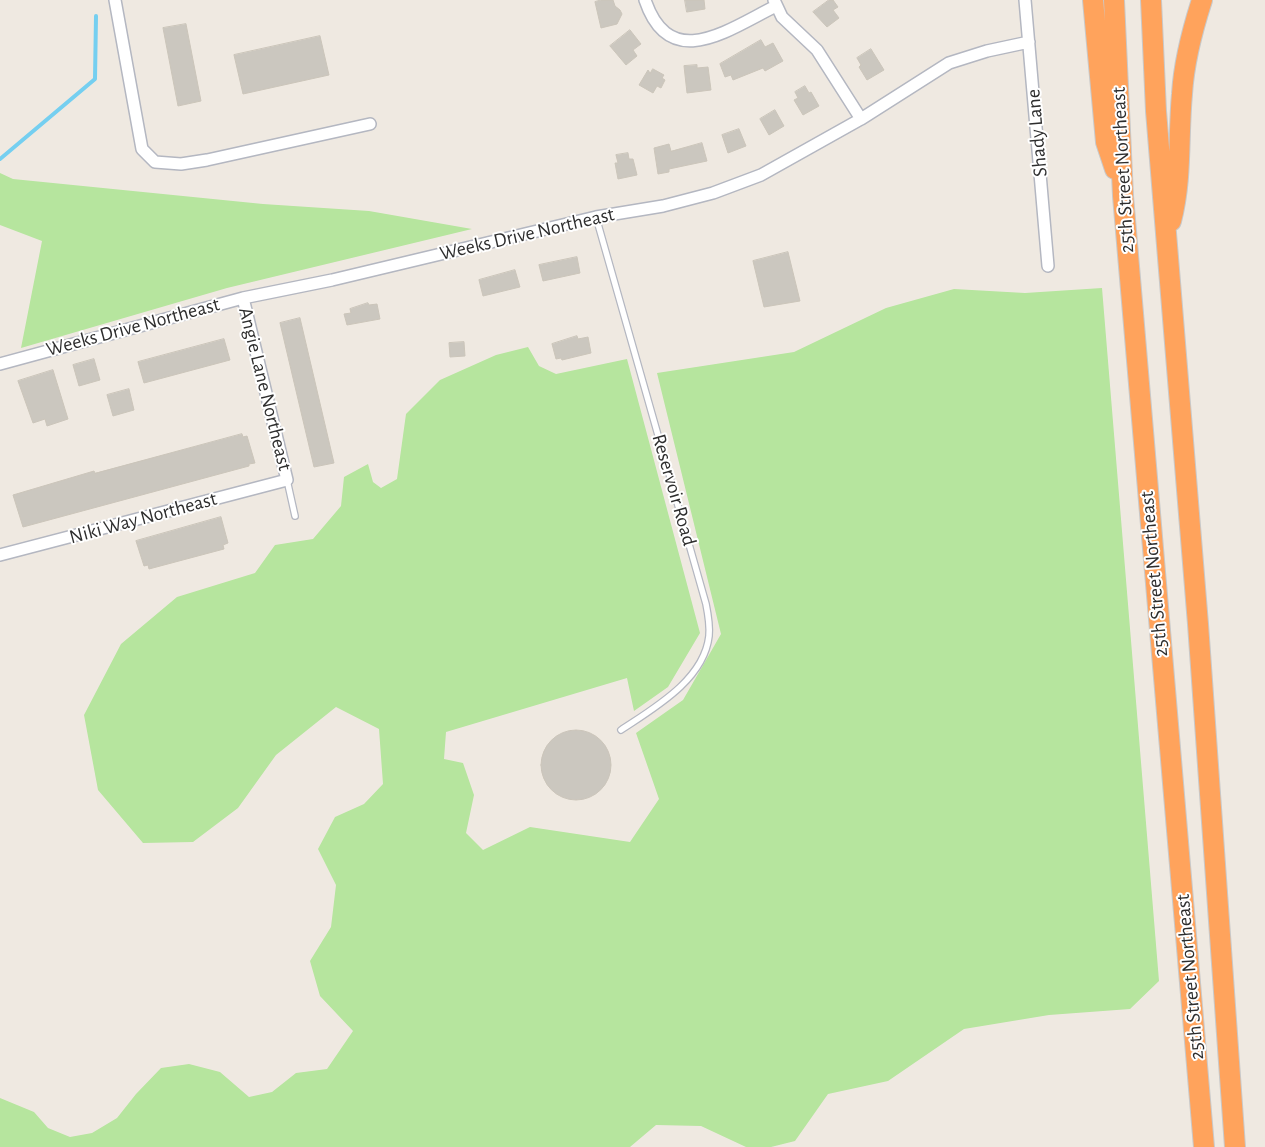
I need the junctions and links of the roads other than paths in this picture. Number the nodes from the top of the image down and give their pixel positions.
1 (115, 0) edge
2 (645, 0) edge
3 (1026, 0) edge
4 (1093, 0) edge
5 (1114, 0) edge
6 (1151, 0) edge
7 (1202, 0) edge
8 (775, 3) edge
9 (1028, 42) junction
10 (861, 119) junction
11 (370, 124) dead end
12 (1123, 196) junction
13 (596, 217) junction
14 (1167, 238) junction
15 (1048, 266) dead end
16 (243, 298) junction
17 (0, 364) edge
18 (287, 480) junction
19 (295, 516) dead end
20 (0, 556) edge
21 (621, 730) dead end
22 (1204, 1147) edge
23 (1235, 1147) edge

1 - 11 street
2 - 8 street
3 - 9 street, Shady Lane
4 - 12 highway
5 - 12 highway, 25th Street Northeast
6 - 14 highway, 25th Street Northeast
7 - 14 highway
8 - 10 street
9 - 10 street, Weeks Drive Northeast
9 - 15 street, Shady Lane
10 - 13 street, Weeks Drive Northeast
12 - 22 highway, 25th Street Northeast
13 - 16 street, Weeks Drive Northeast
13 - 21 lane, Reservoir Road
14 - 23 highway, 25th Street Northeast
16 - 17 street, Weeks Drive Northeast
16 - 18 street, Angie Lane Northeast
18 - 19 lane
18 - 20 street, Niki Way Northeast

